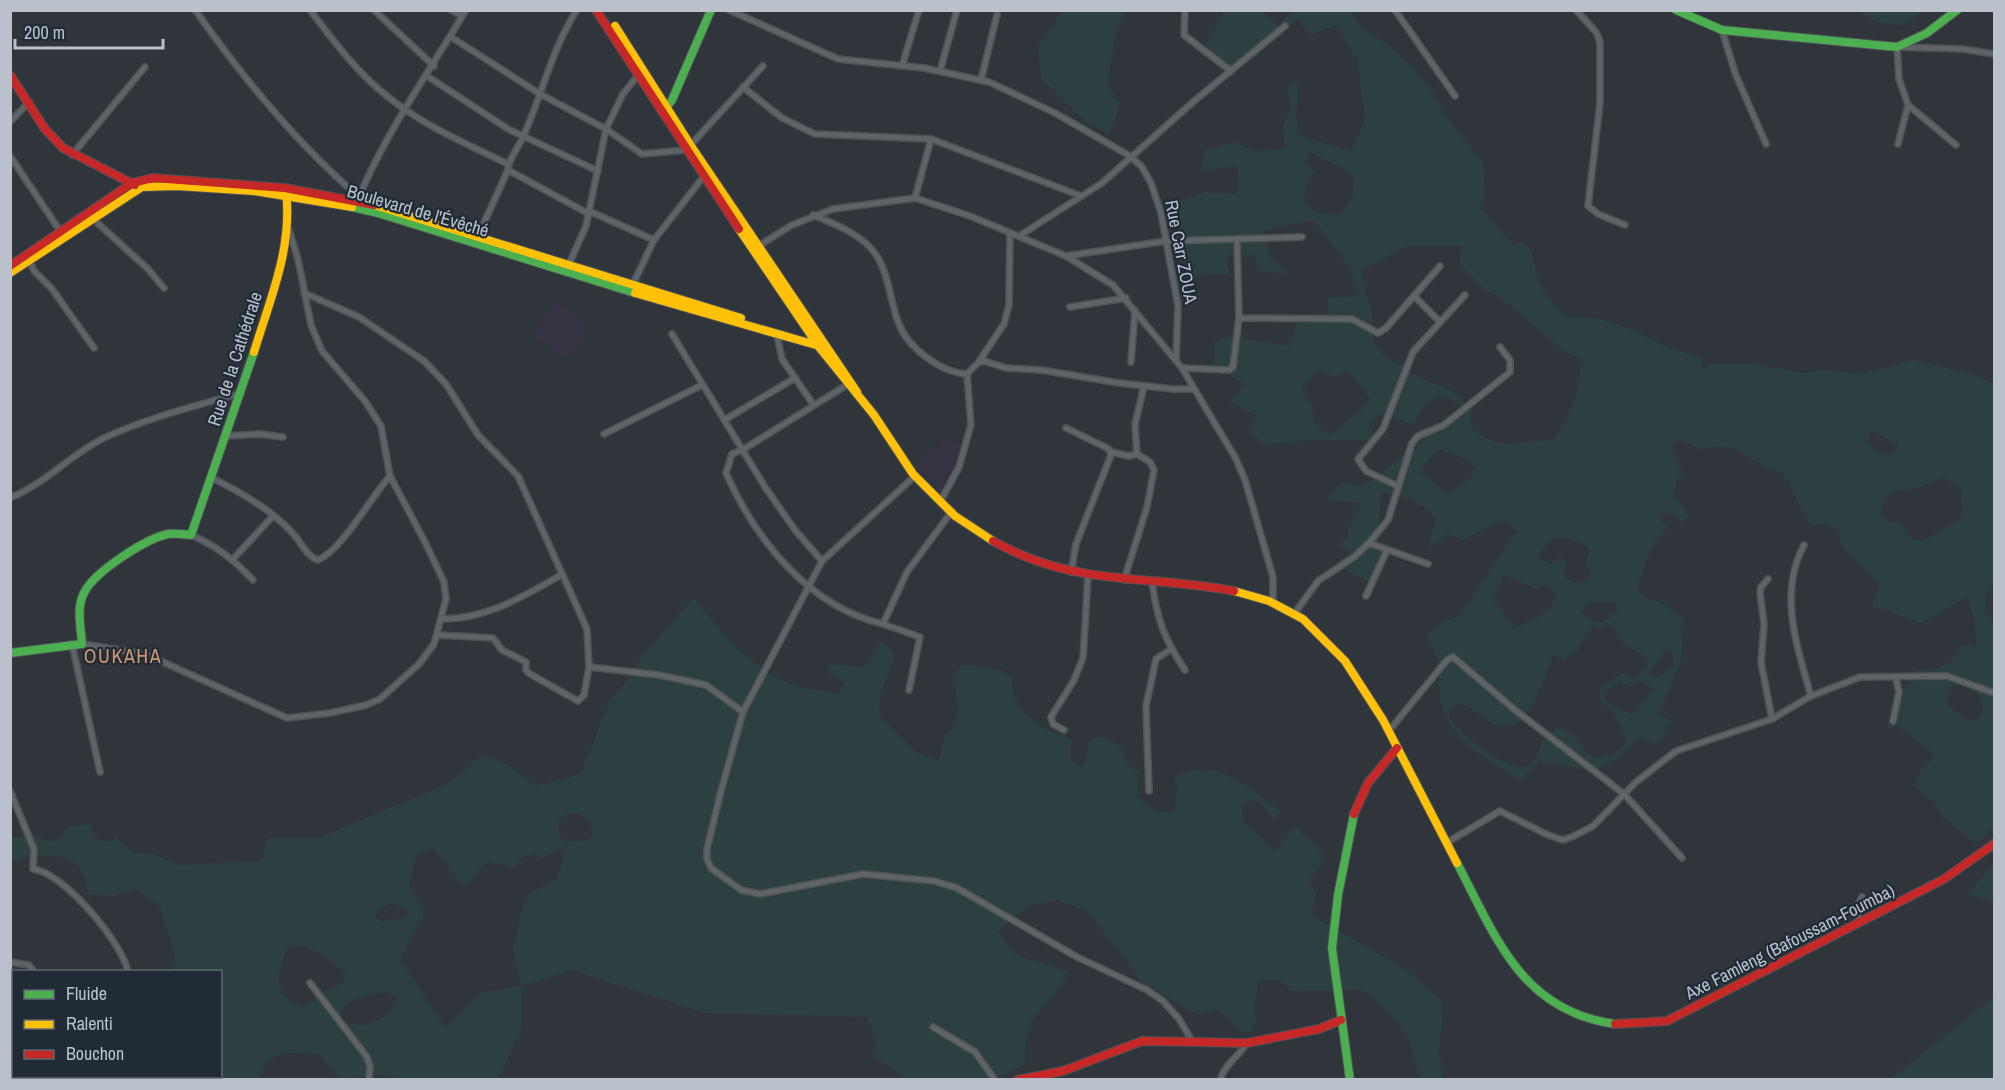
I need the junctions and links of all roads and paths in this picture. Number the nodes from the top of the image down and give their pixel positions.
1 (195, 10) edge
2 (310, 10) edge
3 (374, 10) edge
4 (451, 10) edge
5 (577, 10) edge
6 (596, 10) edge
7 (604, 10) edge
8 (711, 10) edge
9 (729, 10) edge
10 (919, 10) edge
11 (957, 10) edge
12 (1185, 10) edge
13 (1395, 10) edge
14 (1576, 10) edge
15 (1676, 10) edge
16 (1957, 10) edge
17 (464, 13) edge
18 (997, 15) dead end
19 (1285, 26) dead end
20 (1722, 30) junction
21 (451, 37) junction
22 (1897, 47) junction
23 (1995, 54) edge
24 (434, 66) junction
25 (764, 66) dead end
26 (902, 66) junction
27 (145, 68) dead end
28 (940, 71) junction
29 (1231, 71) junction
30 (641, 73) junction
31 (10, 75) edge
32 (427, 76) junction
33 (981, 80) junction
34 (743, 87) junction
35 (540, 94) junction
36 (1455, 96) dead end
37 (29, 102) junction
38 (1908, 105) junction
39 (405, 108) junction
40 (664, 111) junction
41 (10, 122) edge
42 (606, 129) junction
43 (524, 136) junction
44 (931, 140) junction
45 (1766, 144) dead end
46 (1898, 144) dead end
47 (1956, 145) dead end
48 (689, 148) junction
49 (72, 155) junction
50 (10, 156) edge
51 (1130, 156) junction
52 (508, 167) junction
53 (598, 171) junction
54 (704, 176) junction
55 (136, 186) junction
56 (286, 191) junction
57 (1081, 196) junction
58 (915, 198) junction
59 (358, 202) junction
60 (589, 213) junction
61 (813, 215) junction
62 (92, 218) junction
63 (1625, 225) dead end
64 (289, 230) junction
65 (60, 231) junction
66 (1010, 233) junction
67 (478, 236) junction
68 (1019, 236) junction
69 (1302, 237) dead end
70 (654, 240) junction
71 (1237, 240) junction
72 (1166, 241) junction
73 (757, 247) junction
74 (1066, 256) junction
75 (29, 260) junction
76 (569, 264) junction
77 (10, 266) edge
78 (1440, 266) dead end
79 (10, 273) edge
80 (598, 276) junction
81 (633, 284) junction
82 (164, 288) dead end
83 (304, 292) junction
84 (1465, 295) dead end
85 (1414, 296) junction
86 (1126, 298) junction
87 (1070, 307) dead end
88 (1135, 310) junction
89 (705, 311) junction
90 (1239, 318) junction
91 (1439, 321) junction
92 (672, 334) dead end
93 (777, 335) junction
94 (822, 344) junction
95 (1500, 347) dead end
96 (94, 348) dead end
97 (1176, 361) junction
98 (1131, 362) dead end
99 (978, 363) junction
100 (1182, 368) junction
101 (967, 374) junction
102 (795, 378) junction
103 (849, 383) junction
104 (702, 386) junction
105 (1144, 386) junction
106 (1194, 389) junction
107 (242, 392) junction
108 (813, 404) junction
109 (726, 419) junction
110 (1066, 428) dead end
111 (604, 434) dead end
112 (226, 436) junction
113 (283, 437) dead end
114 (744, 449) junction
115 (1111, 452) junction
116 (1137, 454) junction
117 (390, 476) junction
118 (915, 476) junction
119 (212, 478) junction
120 (1398, 486) junction
121 (10, 498) edge
122 (940, 502) junction
123 (951, 511) junction
124 (273, 516) junction
125 (191, 535) junction
126 (1368, 543) junction
127 (1804, 545) dead end
128 (1387, 550) junction
129 (233, 559) junction
130 (822, 561) junction
131 (1428, 564) dead end
132 (1071, 572) junction
133 (561, 575) junction
134 (1088, 576) junction
135 (1768, 579) dead end
136 (253, 580) dead end
137 (1124, 580) junction
138 (1152, 582) junction
139 (809, 585) junction
140 (1366, 596) dead end
141 (1273, 602) junction
142 (1294, 614) junction
143 (443, 619) junction
144 (883, 624) junction
145 (438, 635) junction
146 (72, 644) junction
147 (82, 644) junction
148 (1171, 649) junction
149 (10, 653) edge
150 (589, 667) junction
151 (1185, 670) dead end
152 (1896, 678) junction
153 (909, 690) dead end
154 (1995, 693) edge
155 (1811, 696) junction
156 (743, 712) junction
157 (1772, 719) junction
158 (1893, 721) dead end
159 (1064, 730) dead end
160 (1388, 732) junction
161 (1397, 748) junction
162 (100, 772) dead end
163 (10, 790) edge
164 (1149, 790) dead end
165 (1624, 794) junction
166 (1446, 843) junction
167 (1995, 844) edge
168 (1682, 858) dead end
169 (1862, 897) dead end
170 (1860, 923) junction
171 (10, 962) edge
172 (33, 970) edge
173 (128, 970) edge
174 (310, 983) dead end
175 (1341, 1020) junction
176 (933, 1027) dead end
177 (1192, 1041) junction
178 (1246, 1043) junction
179 (369, 1080) edge
180 (995, 1080) edge
181 (1018, 1080) edge
182 (1220, 1080) edge
183 (1350, 1080) edge

1 - 59 street
2 - 39 street
3 - 24 street
4 - 17 street
5 - 35 street
6 - 30 main road
7 - 30 main road
8 - 40 main road
9 - 26 street
10 - 26 street
11 - 28 street
12 - 29 street
13 - 36 street
14 - 63 street
15 - 20 main road
16 - 22 main road
17 - 21 street
18 - 33 street
19 - 29 street
20 - 22 main road
20 - 45 street
21 - 24 street
21 - 35 street
22 - 23 street
22 - 38 street
24 - 32 street
25 - 34 street
26 - 28 street
27 - 49 street
28 - 33 street
29 - 51 street
30 - 40 main road
30 - 42 street
31 - 37 main road
32 - 39 street
32 - 43 street
33 - 51 street
34 - 44 street
34 - 48 street
35 - 42 street
35 - 43 street
37 - 41 street
37 - 49 main road
38 - 46 street
38 - 47 street
39 - 52 street
39 - 59 street
40 - 48 main road
42 - 48 street
42 - 53 street
43 - 52 street
43 - 53 street
44 - 57 street
44 - 58 street
48 - 54 main road
48 - 73 main road
49 - 55 main road
50 - 65 street
51 - 57 street
51 - 72 street, Rue Carr ZOUA
52 - 60 street
52 - 67 street
53 - 60 street
54 - 70 street
54 - 73 main road
55 - 56 main road, Boulevard de l'Évêché
55 - 62 main road, Boulevard de l'Évêché
55 - 65 main road
56 - 59 main road, Boulevard de l'Évêché
56 - 64 main road, Rue de la Cathédrale
57 - 68 street
58 - 61 street
58 - 66 street
59 - 67 main road, Boulevard de l'Évêché
59 - 80 main road, Boulevard de l'Évêché
60 - 70 street
60 - 76 street
61 - 73 street
61 - 101 street
62 - 75 main road, Boulevard de l'Évêché
62 - 82 street
64 - 83 street
64 - 107 main road, Rue de la Cathédrale
65 - 77 main road
66 - 68 street
66 - 99 street
67 - 76 main road, Boulevard de l'Évêché
68 - 74 street
69 - 71 street
70 - 81 street
71 - 72 street
71 - 90 street
72 - 74 street
72 - 97 street, Rue Carr ZOUA
73 - 94 main road, Axe Famleng (Bafoussam-Foumba)
74 - 86 street
75 - 79 main road, Boulevard de l'Évêché
75 - 96 street
76 - 80 main road, Boulevard de l'Évêché
78 - 85 street
80 - 81 main road, Boulevard de l'Évêché
80 - 89 main road, Boulevard de l'Évêché
81 - 89 main road, Boulevard de l'Évêché
83 - 117 street
83 - 133 street
84 - 91 street
85 - 90 street
85 - 91 street
86 - 87 street
86 - 88 street
88 - 97 street
88 - 98 street
89 - 93 main road, Boulevard de l'Évêché
89 - 94 main road, Boulevard de l'Évêché
90 - 100 street
91 - 120 street
92 - 104 street
93 - 94 main road, Boulevard de l'Évêché
93 - 102 street
94 - 103 main road, Axe Famleng (Bafoussam-Foumba)
95 - 120 street
97 - 100 street
99 - 101 street
99 - 105 street
100 - 106 street
101 - 122 street
102 - 108 street
102 - 109 street
103 - 108 street
103 - 118 main road, Axe Famleng (Bafoussam-Foumba)
104 - 109 street
104 - 111 street
105 - 106 street
105 - 116 street
106 - 141 street
107 - 112 main road, Rue de la Cathédrale
107 - 121 street
108 - 114 street
109 - 114 street
110 - 115 street
112 - 113 street
112 - 119 main road, Rue de la Cathédrale
114 - 130 street
114 - 139 street
115 - 116 street
115 - 132 street
116 - 137 street
117 - 124 street
117 - 143 street
118 - 122 main road, Axe Famleng (Bafoussam-Foumba)
118 - 130 street
119 - 124 street
119 - 125 main road, Rue de la Cathédrale
120 - 126 street
122 - 123 main road, Axe Famleng (Bafoussam-Foumba)
123 - 132 main road, Axe Famleng (Bafoussam-Foumba)
123 - 144 street
124 - 129 street
125 - 129 street
125 - 147 main road
126 - 128 street
126 - 142 street
127 - 155 street
128 - 131 street
128 - 140 street
129 - 136 street
130 - 139 street
132 - 134 main road, Axe Famleng (Bafoussam-Foumba)
133 - 143 street
133 - 150 street
134 - 137 main road, Axe Famleng (Bafoussam-Foumba)
134 - 159 street
135 - 157 street
137 - 138 main road, Axe Famleng (Bafoussam-Foumba)
138 - 141 main road, Axe Famleng (Bafoussam-Foumba)
138 - 148 street
139 - 144 street
139 - 156 street
141 - 142 main road, Axe Famleng (Bafoussam-Foumba)
142 - 160 main road, Axe Famleng (Bafoussam-Foumba)
143 - 145 street
144 - 153 street
145 - 147 street
145 - 150 street
146 - 147 main road
146 - 149 main road
146 - 162 street
148 - 151 street
148 - 164 street
150 - 156 street
152 - 154 street
152 - 155 street
152 - 158 street
155 - 157 street
156 - 177 street
157 - 165 street
160 - 161 main road, Axe Famleng (Bafoussam-Foumba)
160 - 165 street
161 - 166 main road, Axe Famleng (Bafoussam-Foumba)
161 - 175 main road
163 - 173 street
165 - 166 street
165 - 168 street
166 - 170 main road, Axe Famleng (Bafoussam-Foumba)
167 - 170 main road, Axe Famleng (Bafoussam-Foumba)
169 - 170 street
171 - 172 street
174 - 179 street
175 - 178 main road
175 - 183 main road
176 - 180 street
177 - 178 main road
177 - 181 main road
178 - 182 street

